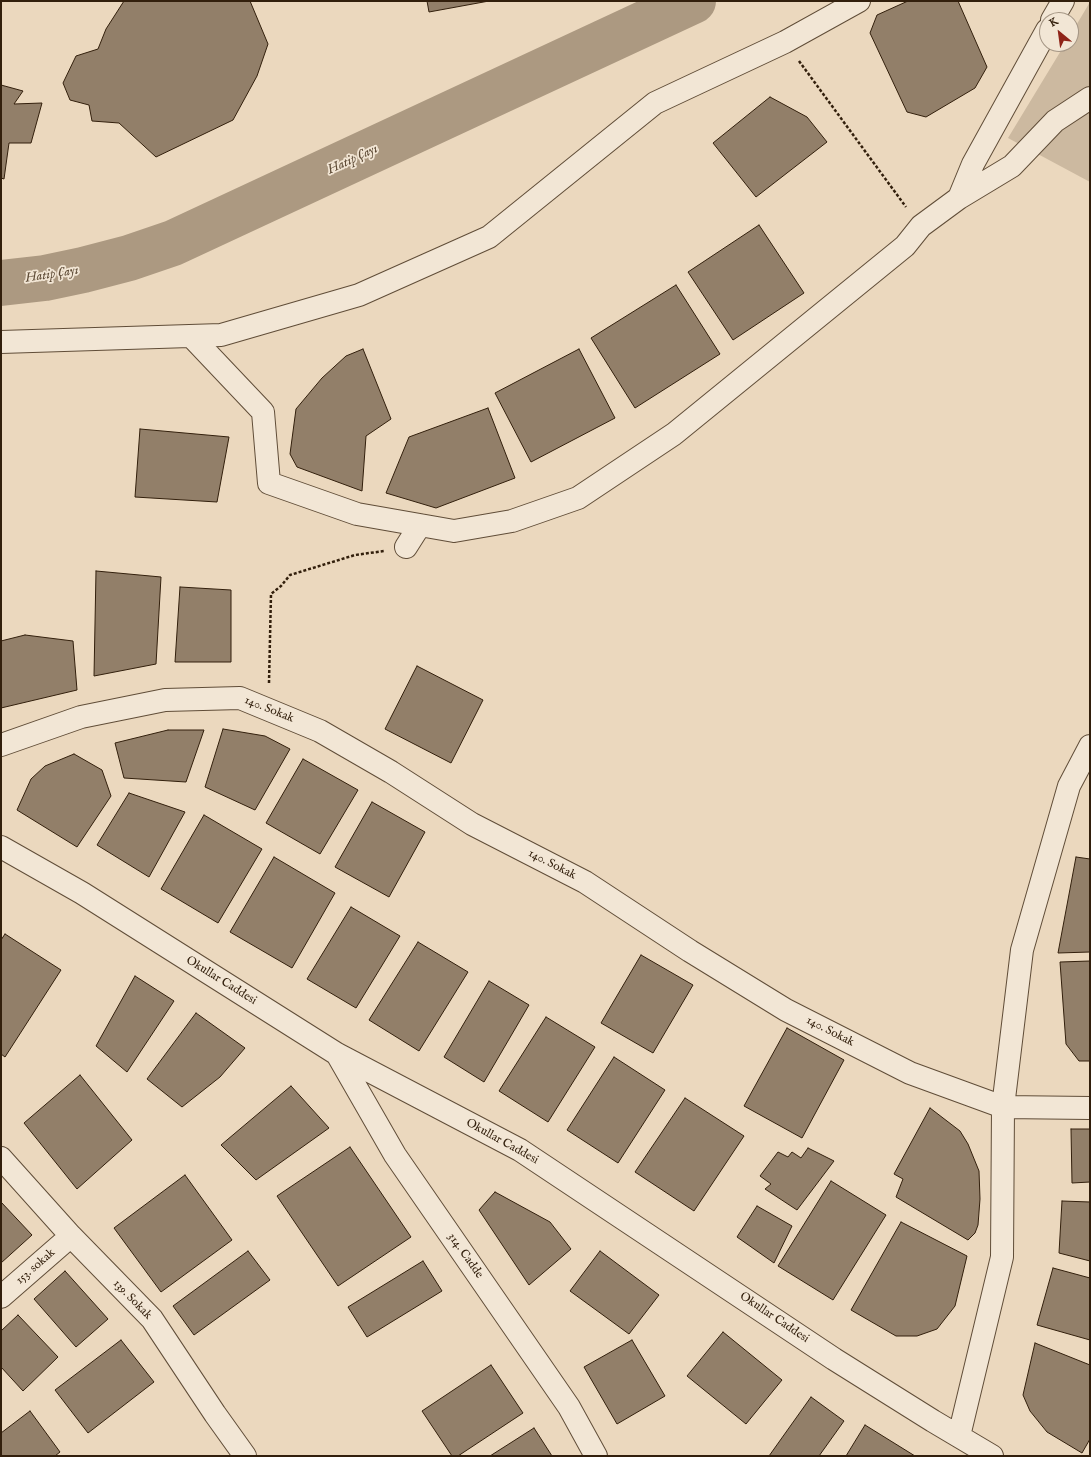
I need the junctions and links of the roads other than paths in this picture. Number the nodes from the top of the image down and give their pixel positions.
1 (859, 1) edge
2 (1063, 1) edge
3 (1057, 12) edge
4 (1039, 44) edge
5 (1090, 98) edge
6 (959, 198) junction
7 (191, 336) junction
8 (1, 342) edge
9 (420, 526) junction
10 (406, 547) road end
11 (1, 745) edge
12 (1090, 746) edge
13 (1, 847) edge
14 (337, 1054) junction
15 (1002, 1107) junction
16 (1090, 1108) edge
17 (1, 1158) edge
18 (71, 1236) junction
19 (1, 1298) edge
20 (959, 1436) junction
21 (245, 1456) edge
22 (596, 1456) edge
23 (992, 1456) edge

1 - 7 street
2 - 3 street
4 - 6 street
5 - 6 street
6 - 9 street
7 - 8 street
7 - 9 street
9 - 10 street
11 - 15 street, 140. Sokak
12 - 15 street
13 - 14 street, Okullar Caddesi
14 - 20 street, Okullar Caddesi
14 - 22 street, 314. Cadde
15 - 16 street, 140. Sokak
15 - 20 street
17 - 18 street, 139. Sokak
18 - 19 street, 153. sokak
18 - 21 street, 139. Sokak
20 - 23 street, Okullar Caddesi

